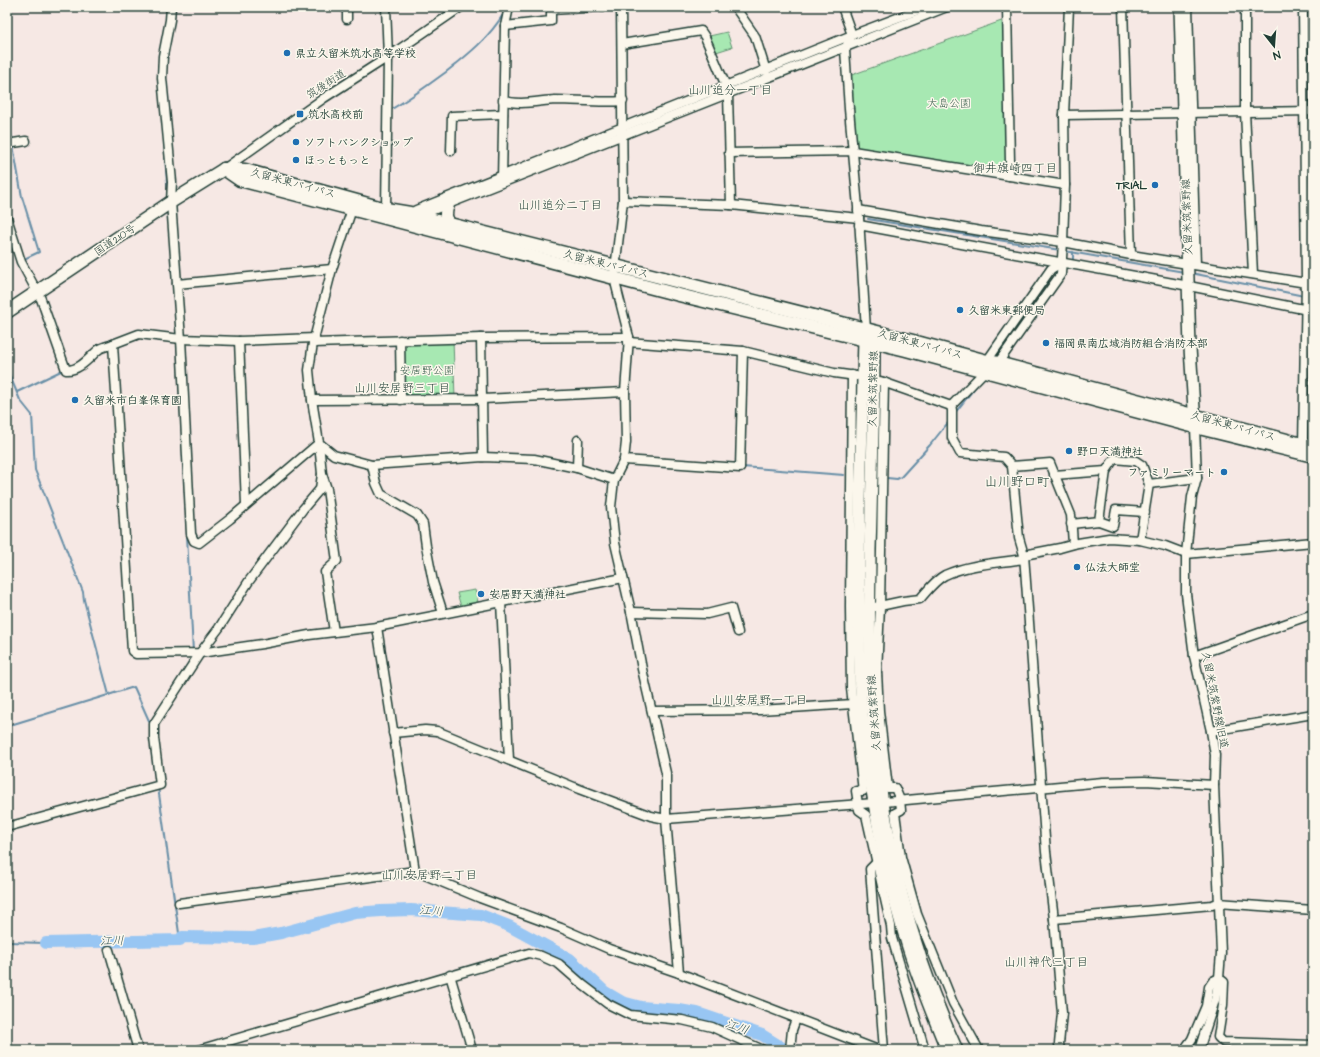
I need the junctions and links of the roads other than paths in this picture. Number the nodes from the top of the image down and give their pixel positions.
1 (171, 7) edge
2 (346, 7) edge
3 (386, 7) edge
4 (461, 7) edge
5 (509, 7) edge
6 (602, 7) edge
7 (621, 7) edge
8 (735, 7) edge
9 (842, 7) edge
10 (926, 7) edge
11 (947, 7) edge
12 (1007, 7) edge
13 (1069, 7) edge
14 (1123, 7) edge
15 (1180, 7) edge
16 (1188, 7) edge
17 (1245, 7) edge
18 (1303, 7) edge
19 (347, 19) dead end
20 (505, 26) junction
21 (852, 35) junction
22 (622, 44) junction
23 (845, 48) junction
24 (388, 57) junction
25 (766, 70) junction
26 (727, 90) junction
27 (503, 100) junction
28 (623, 101) junction
29 (1313, 111) edge
30 (1246, 112) junction
31 (1304, 112) junction
32 (1187, 113) junction
33 (503, 114) junction
34 (1126, 114) junction
35 (1064, 115) junction
36 (623, 131) junction
37 (26, 141) dead end
38 (7, 144) edge
39 (451, 150) dead end
40 (853, 152) junction
41 (729, 153) junction
42 (224, 169) junction
43 (1010, 176) junction
44 (502, 179) junction
45 (1065, 185) junction
46 (623, 201) junction
47 (171, 202) junction
48 (353, 204) junction
49 (448, 205) junction
50 (731, 205) junction
51 (386, 209) junction
52 (7, 218) edge
53 (859, 218) junction
54 (410, 219) junction
55 (450, 225) junction
56 (1063, 242) junction
57 (1132, 255) junction
58 (1061, 263) junction
59 (1192, 264) junction
60 (332, 269) junction
61 (614, 272) junction
62 (1253, 274) junction
63 (1309, 283) edge
64 (177, 284) junction
65 (1188, 285) junction
66 (37, 292) junction
67 (1304, 309) junction
68 (1313, 311) edge
69 (7, 312) edge
70 (481, 338) junction
71 (868, 338) junction
72 (181, 339) junction
73 (628, 339) junction
74 (314, 340) junction
75 (400, 340) junction
76 (239, 341) junction
77 (112, 344) junction
78 (743, 351) junction
79 (989, 365) junction
80 (852, 376) junction
81 (874, 380) junction
82 (625, 392) junction
83 (482, 399) junction
84 (312, 400) junction
85 (401, 400) junction
86 (951, 406) junction
87 (1195, 421) junction
88 (578, 440) dead end
89 (319, 443) junction
90 (1308, 446) edge
91 (1313, 456) edge
92 (483, 457) junction
93 (624, 460) junction
94 (372, 465) junction
95 (1012, 466) junction
96 (577, 468) junction
97 (1106, 471) junction
98 (322, 474) junction
99 (1054, 475) junction
100 (1197, 478) junction
101 (614, 480) junction
102 (1149, 484) junction
103 (246, 504) junction
104 (1145, 512) junction
105 (1099, 521) junction
106 (1071, 524) junction
107 (1140, 540) junction
108 (1313, 542) edge
109 (1073, 544) junction
110 (1186, 554) junction
111 (1024, 557) junction
112 (623, 578) junction
113 (501, 602) junction
114 (865, 607) junction
115 (631, 612) junction
116 (443, 613) junction
117 (1313, 614) edge
118 (377, 627) junction
119 (334, 632) junction
120 (738, 632) dead end
121 (200, 653) junction
122 (1194, 656) junction
123 (853, 704) junction
124 (652, 711) junction
125 (1313, 714) edge
126 (1211, 731) junction
127 (393, 733) junction
128 (510, 760) junction
129 (1214, 785) junction
130 (1042, 788) junction
131 (900, 800) junction
132 (878, 803) junction
133 (857, 804) junction
134 (666, 819) junction
135 (7, 827) edge
136 (876, 863) junction
137 (415, 871) junction
138 (179, 903) dead end
139 (1218, 903) junction
140 (1313, 910) edge
141 (1054, 919) junction
142 (109, 950) dead end
143 (679, 973) junction
144 (450, 975) junction
145 (1219, 978) junction
146 (796, 1019) junction
147 (1313, 1045) edge
148 (138, 1050) edge
149 (198, 1050) edge
150 (472, 1050) edge
151 (763, 1050) edge
152 (790, 1050) edge
153 (878, 1050) edge
154 (884, 1050) edge
155 (926, 1050) edge
156 (946, 1050) edge
157 (957, 1050) edge
158 (979, 1050) edge
159 (1060, 1050) edge
160 (1184, 1050) edge
161 (1199, 1050) edge

1 - 47 street
2 - 19 street
3 - 24 street
4 - 24 street, 筑後街道
5 - 20 street
6 - 20 street
7 - 22 street
8 - 25 street
9 - 21 street
10 - 21 street
11 - 23 street
12 - 43 street
13 - 35 street
14 - 34 street
15 - 32 main road, 久留米筑紫野線
16 - 32 street
17 - 30 street
18 - 31 street
20 - 27 street
21 - 23 street
21 - 25 street
22 - 26 street
22 - 28 street
23 - 26 street
23 - 40 street
24 - 42 street, 筑後街道
24 - 51 street
25 - 26 street
26 - 36 street
26 - 41 street
27 - 28 street
27 - 33 street
28 - 36 street
29 - 31 street
30 - 31 street
30 - 32 street
30 - 62 street
31 - 63 street
32 - 34 street
32 - 59 main road, 久留米筑紫野線
33 - 39 street
33 - 44 street
34 - 35 street
34 - 57 street
35 - 45 street
36 - 44 street
36 - 46 street
37 - 38 street
40 - 41 street
40 - 43 street
40 - 53 street
41 - 50 street
42 - 47 highway, 国道210号
42 - 48 highway, 久留米東バイパス
43 - 45 street
44 - 49 street
44 - 54 street
45 - 56 street
46 - 50 street
46 - 61 street
47 - 64 street
47 - 66 highway, 国道210号
48 - 51 highway, 久留米東バイパス
48 - 54 highway, 久留米東バイパス
48 - 60 street
49 - 54 street
49 - 55 highway
50 - 53 street
51 - 54 highway, 久留米東バイパス
52 - 66 street
53 - 56 street
53 - 58 street
53 - 71 street
54 - 55 highway, 久留米東バイパス
54 - 61 highway, 久留米東バイパス
55 - 61 highway, 久留米東バイパス
56 - 57 street
56 - 58 street
57 - 59 street
58 - 65 street
58 - 79 street
59 - 62 street
59 - 65 main road, 久留米筑紫野線
60 - 64 street
60 - 74 street
61 - 71 highway, 久留米東バイパス
61 - 73 street
62 - 63 street
63 - 67 street
64 - 72 street
65 - 67 street
65 - 87 main road, 久留米筑紫野線
66 - 69 highway, 国道210号
66 - 77 street
67 - 68 street
67 - 90 street
70 - 73 street
70 - 75 street
70 - 83 street
71 - 79 highway, 久留米東バイパス
71 - 81 main road, 久留米筑紫野線
72 - 76 street
72 - 77 street
72 - 103 street
73 - 78 street
73 - 82 street
74 - 75 street
74 - 76 street
74 - 84 street
75 - 85 street
76 - 103 street
77 - 121 street
78 - 80 street
78 - 93 street
79 - 86 street
79 - 87 highway, 久留米東バイパス
79 - 87 highway, 久留米東バイパス
80 - 81 street
80 - 114 street
81 - 86 street
81 - 114 main road, 久留米筑紫野線
81 - 114 street
82 - 83 street
82 - 93 street
83 - 85 street
83 - 92 street
84 - 85 street
84 - 89 street
86 - 95 street
87 - 90 highway, 久留米東バイパス
87 - 91 highway, 久留米東バイパス
87 - 100 street, 久留米筑紫野線旧道
88 - 96 street
89 - 94 street
89 - 98 street
89 - 103 street
92 - 94 street
92 - 96 street
93 - 101 street
94 - 116 street
95 - 99 street
95 - 111 street
96 - 101 street
97 - 99 street
97 - 102 street
97 - 105 street
98 - 119 street
98 - 121 street
99 - 106 street
100 - 102 street
100 - 110 street, 久留米筑紫野線旧道
101 - 112 street
102 - 104 street
104 - 105 street
104 - 107 street
105 - 106 street
106 - 109 street
107 - 109 street
107 - 110 street
108 - 110 street
109 - 111 street
110 - 122 street, 久留米筑紫野線旧道
111 - 114 street
111 - 130 street
112 - 113 street
112 - 115 street
113 - 116 street
113 - 128 street
114 - 123 street
114 - 131 street
114 - 132 main road, 久留米筑紫野線
115 - 120 street
115 - 124 street
116 - 118 street
117 - 122 street
118 - 119 street
118 - 127 street
119 - 121 street
121 - 135 street
122 - 126 street, 久留米筑紫野線旧道
123 - 124 street
123 - 133 street
124 - 134 street
125 - 126 street
126 - 129 street, 久留米筑紫野線旧道
127 - 128 street
127 - 137 street
128 - 134 street
129 - 130 street
129 - 139 street, 久留米筑紫野線旧道
130 - 131 street
130 - 141 street
131 - 132 street
131 - 158 street
132 - 133 street
132 - 156 main road, 久留米筑紫野線
132 - 157 main road, 久留米筑紫野線
133 - 134 street
133 - 136 street
134 - 143 street
136 - 154 street
136 - 155 street
137 - 138 street
137 - 143 street
139 - 140 street
139 - 141 street
139 - 145 street, 久留米筑紫野線旧道
141 - 159 street
142 - 148 street
143 - 146 street
144 - 149 street
144 - 150 street
144 - 151 street
145 - 147 street
145 - 160 street
145 - 161 street, 久留米筑紫野線旧道
146 - 152 street
146 - 153 street

